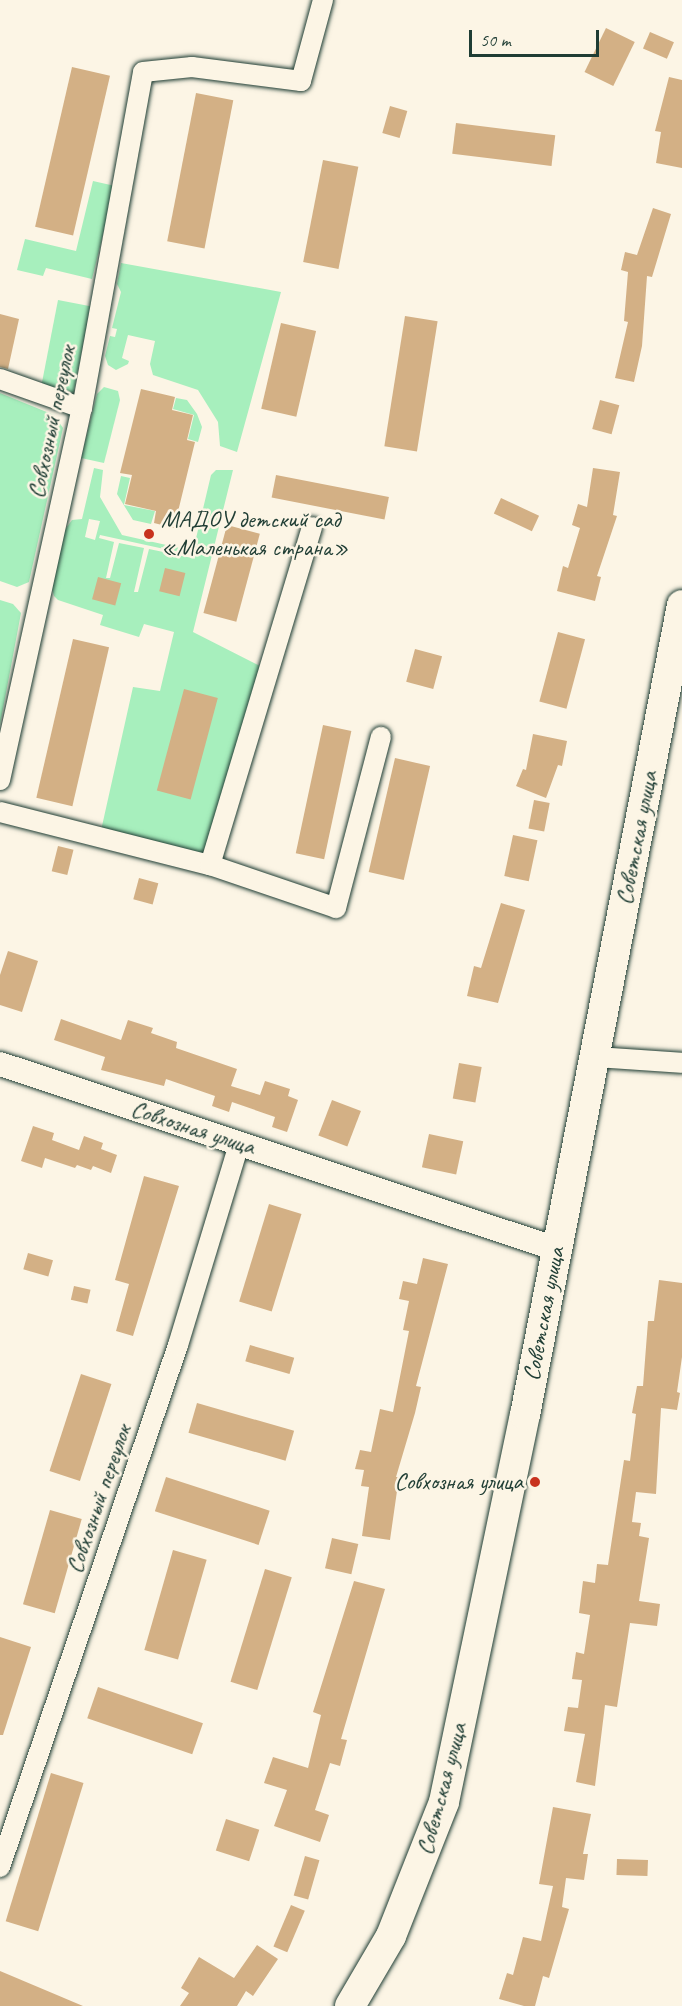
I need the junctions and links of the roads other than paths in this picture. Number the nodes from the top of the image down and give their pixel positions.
1 (323, 0) edge
2 (0, 379) edge
3 (82, 408) junction
4 (312, 527) dead end
5 (682, 605) edge
6 (381, 737) dead end
7 (0, 780) edge
8 (0, 812) edge
9 (210, 865) junction
10 (595, 1057) junction
11 (682, 1063) edge
12 (0, 1065) edge
13 (238, 1144) junction
14 (556, 1250) junction
15 (0, 1867) edge
16 (350, 2006) edge

1 - 3 street, Совхозный переулок
2 - 3 street
3 - 7 street, Совхозный переулок
4 - 9 street
5 - 10 main road, Советская улица
6 - 9 street
8 - 9 street
10 - 11 street
10 - 14 main road, Советская улица
12 - 13 street, Совхозная улица
13 - 14 street, Совхозная улица
13 - 15 street, Совхозный переулок
14 - 16 main road, Советская улица

